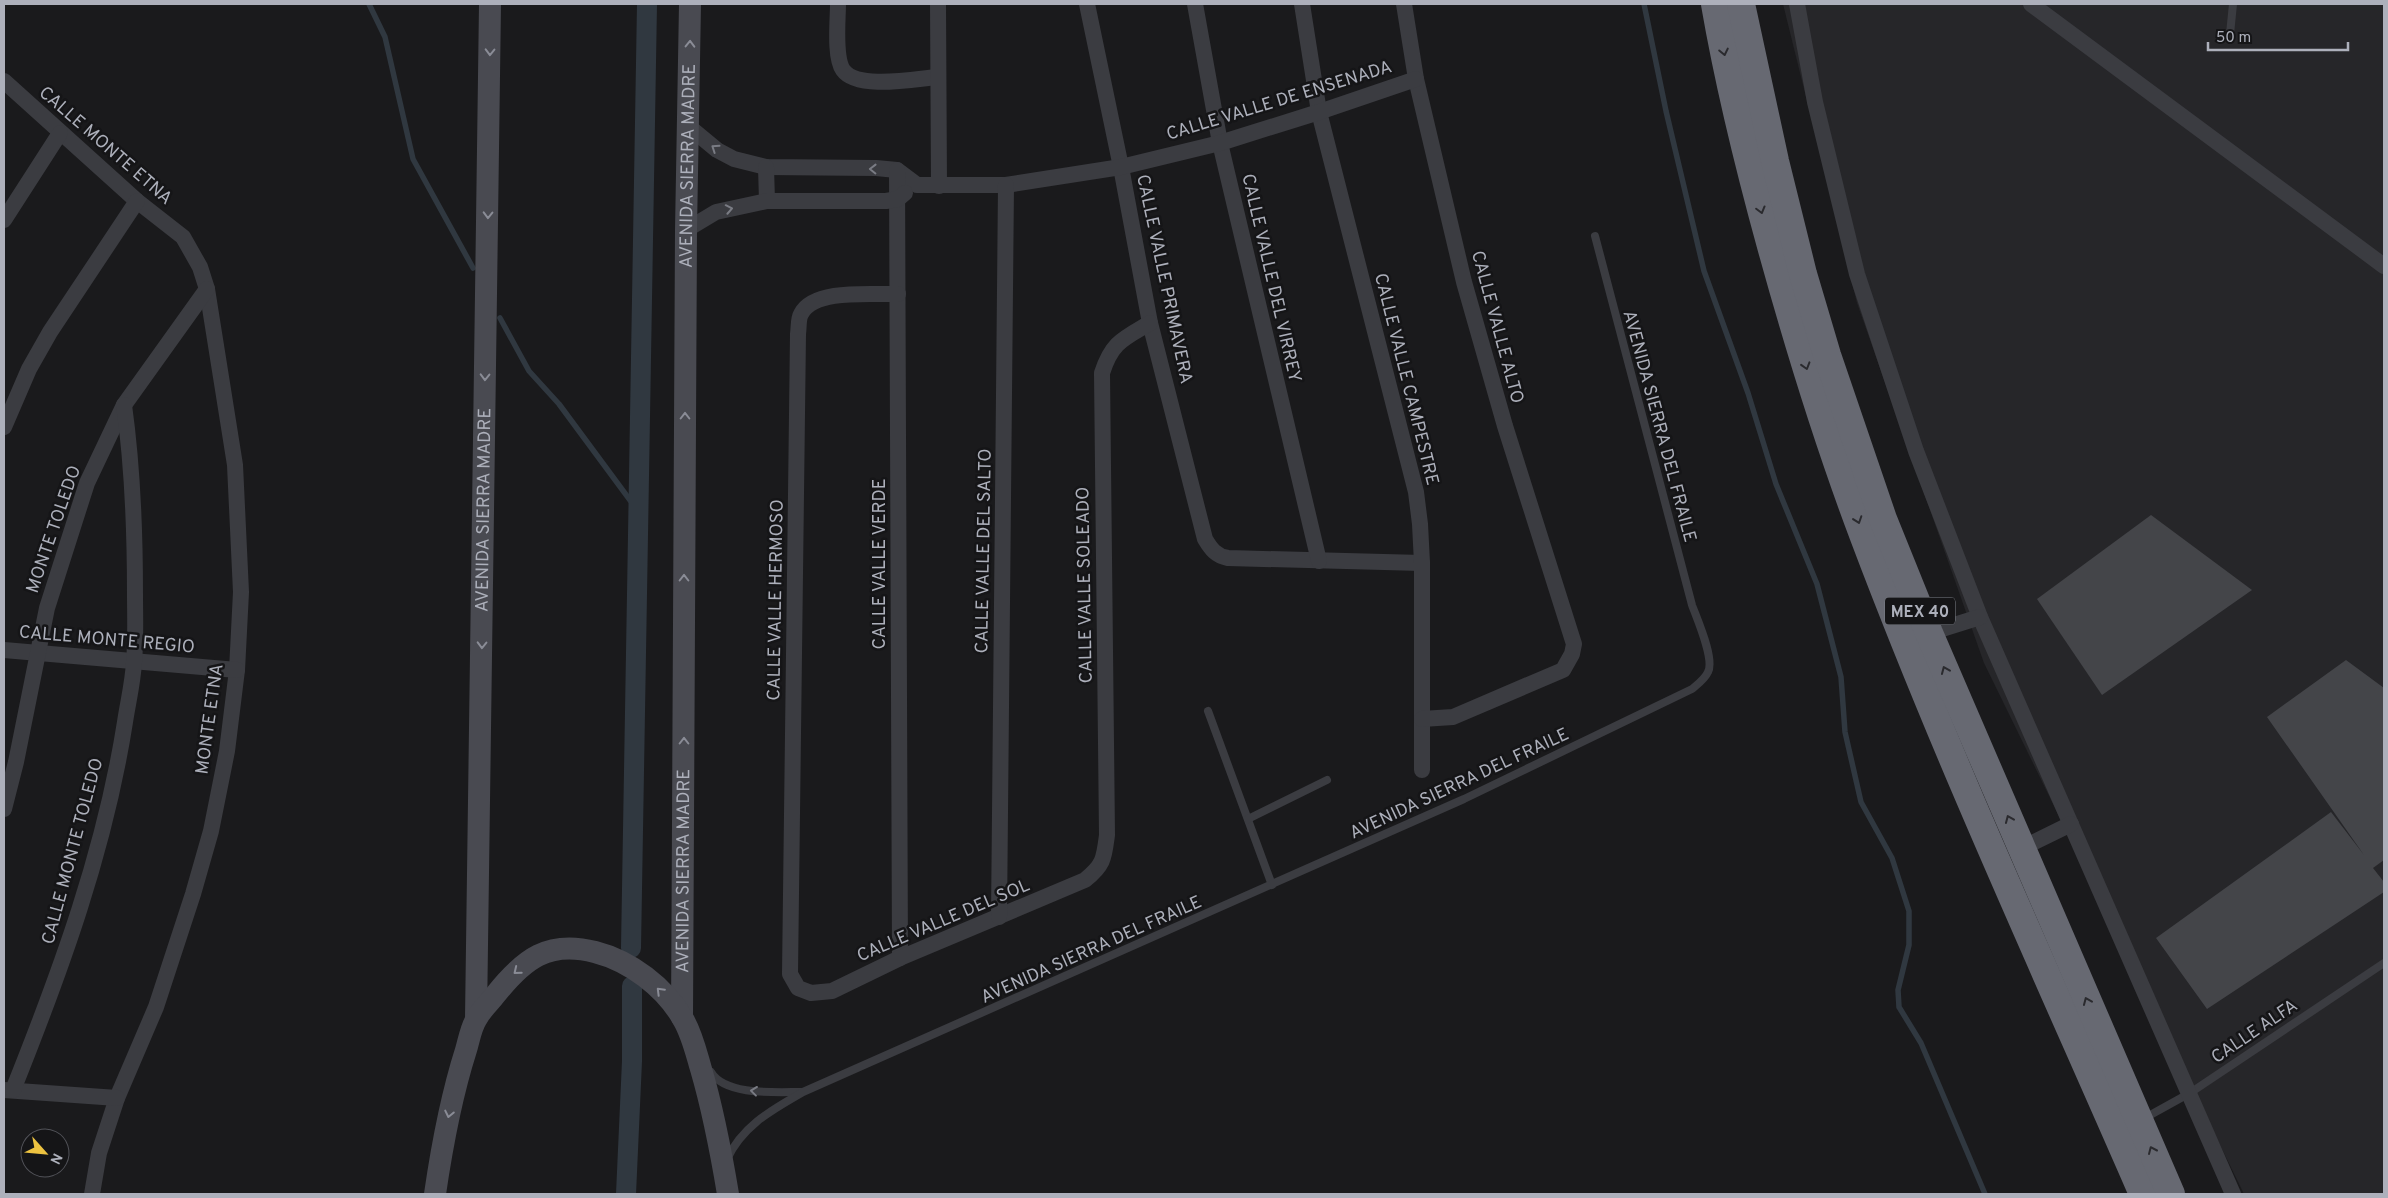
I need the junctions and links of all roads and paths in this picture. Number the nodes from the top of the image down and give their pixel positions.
1 (490, 4) edge
2 (690, 4) edge
3 (838, 4) edge
4 (938, 4) edge
5 (1087, 4) edge
6 (1195, 4) edge
7 (1302, 4) edge
8 (1404, 4) edge
9 (1715, 4) edge
10 (1741, 4) edge
11 (1797, 4) edge
12 (2031, 4) edge
13 (2233, 4) edge
14 (2230, 34) dead end
15 (937, 77) junction
16 (1416, 79) junction
17 (4, 81) edge
18 (1319, 112) junction
19 (688, 126) junction
20 (60, 134) junction
21 (1220, 143) junction
22 (766, 167) junction
23 (1121, 167) junction
24 (897, 170) junction
25 (917, 185) junction
26 (1006, 185) junction
27 (939, 186) junction
28 (898, 199) junction
29 (137, 201) junction
30 (767, 201) junction
31 (4, 220) edge
32 (686, 230) junction
33 (1595, 236) dead end
34 (183, 237) joint
35 (2384, 266) edge
36 (206, 289) junction
37 (898, 294) junction
38 (1150, 323) junction
39 (124, 405) junction
40 (4, 426) edge
41 (1319, 561) junction
42 (1422, 563) junction
43 (1980, 617) junction
44 (1929, 633) junction
45 (4, 650) edge
46 (36, 653) junction
47 (134, 662) junction
48 (237, 670) junction
49 (1208, 711) dead end
50 (1422, 720) junction
51 (1422, 770) dead end
52 (1327, 780) dead end
53 (4, 809) edge
54 (1248, 819) junction
55 (2071, 824) junction
56 (2022, 848) junction
57 (1100, 868) joint
58 (1272, 885) junction
59 (999, 917) junction
60 (900, 958) junction
61 (2384, 963) edge
62 (798, 988) joint
63 (476, 1018) junction
64 (686, 1026) junction
65 (8, 1090) edge
66 (803, 1092) junction
67 (2190, 1093) junction
68 (117, 1098) junction
69 (2139, 1121) junction
70 (724, 1168) junction
71 (92, 1194) edge
72 (435, 1194) edge
73 (728, 1194) edge
74 (2143, 1194) edge
75 (2171, 1194) edge
76 (2233, 1194) edge

1 -> 63 street, AVENIDA SIERRA MADRE
19 -> 2 street, AVENIDA SIERRA MADRE
3 - 15 street
4 - 15 street
5 - 23 street, CALLE VALLE PRIMAVERA
6 - 21 street, CALLE VALLE DEL VIRREY
7 - 18 street, CALLE VALLE CAMPESTRE
8 - 16 street, CALLE VALLE ALTO
9 -> 74 highway, MEX 40
10 - 44 highway, MEX 40
11 - 43 street
12 - 35 street
13 - 14 lane
15 - 27 street
16 - 18 street, CALLE VALLE DE ENSENADA
16 - 50 street, CALLE VALLE ALTO
17 - 20 street, CALLE MONTE ETNA
18 - 21 street, CALLE VALLE DE ENSENADA
18 - 42 street, CALLE VALLE CAMPESTRE
22 -> 19 street
19 - 32 street, AVENIDA SIERRA MADRE
20 - 29 street, CALLE MONTE ETNA
20 - 31 street
21 - 23 street, CALLE VALLE DE ENSENADA
21 - 41 street, CALLE VALLE DEL VIRREY
24 -> 22 street
22 - 30 street
23 - 26 street, CALLE VALLE DE ENSENADA
23 - 38 street, CALLE VALLE PRIMAVERA
24 - 25 street
24 - 28 street, CALLE VALLE VERDE
25 - 27 street, CALLE VALLE DE ENSENADA
25 - 28 street
26 - 27 street, CALLE VALLE DE ENSENADA
26 - 59 street, CALLE VALLE DEL SALTO
28 - 30 street
28 - 37 street, CALLE VALLE VERDE
29 - 34 street, CALLE MONTE ETNA
29 - 40 street
32 -> 30 street
64 -> 32 street, AVENIDA SIERRA MADRE
33 - 58 lane, AVENIDA SIERRA DEL FRAILE
34 - 36 street, MONTE ETNA
36 - 39 street, MONTE TOLEDO
36 - 48 street, MONTE ETNA
37 - 60 street, CALLE VALLE VERDE
37 - 62 street, CALLE VALLE HERMOSO
38 - 41 street, CALLE VALLE PRIMAVERA
38 - 57 street, CALLE VALLE SOLEADO
39 - 46 street, MONTE TOLEDO
39 - 47 street, CALLE MONTE TOLEDO
41 - 42 street
42 - 50 street, CALLE VALLE CAMPESTRE
43 - 44 street
43 - 55 street
56 -> 44 highway, MEX 40
45 - 46 street, CALLE MONTE REGIO
46 - 47 street, CALLE MONTE REGIO
46 - 53 street, MONTE TOLEDO
47 - 48 street, CALLE MONTE REGIO
47 - 65 street, CALLE MONTE TOLEDO
48 - 68 street, MONTE ETNA
49 - 54 lane
50 - 51 street, CALLE VALLE CAMPESTRE
52 - 54 lane
54 - 58 lane
55 - 56 street
55 - 67 street
69 -> 56 highway, MEX 40
57 - 59 street, CALLE VALLE DEL SOL
58 - 66 lane, AVENIDA SIERRA DEL FRAILE
59 - 60 street, CALLE VALLE DEL SOL
60 - 62 street, CALLE VALLE DEL SOL
61 - 67 lane, CALLE ALFA
64 -> 63 street
63 -> 72 street
66 -> 64 lane, AVENIDA SIERRA DEL FRAILE
64 - 70 street
65 - 68 street
66 - 70 lane, AVENIDA SIERRA DEL FRAILE
67 - 69 lane, CALLE ALFA
67 - 76 street
68 - 71 street, MONTE ETNA
75 -> 69 highway, MEX 40
70 - 73 street

